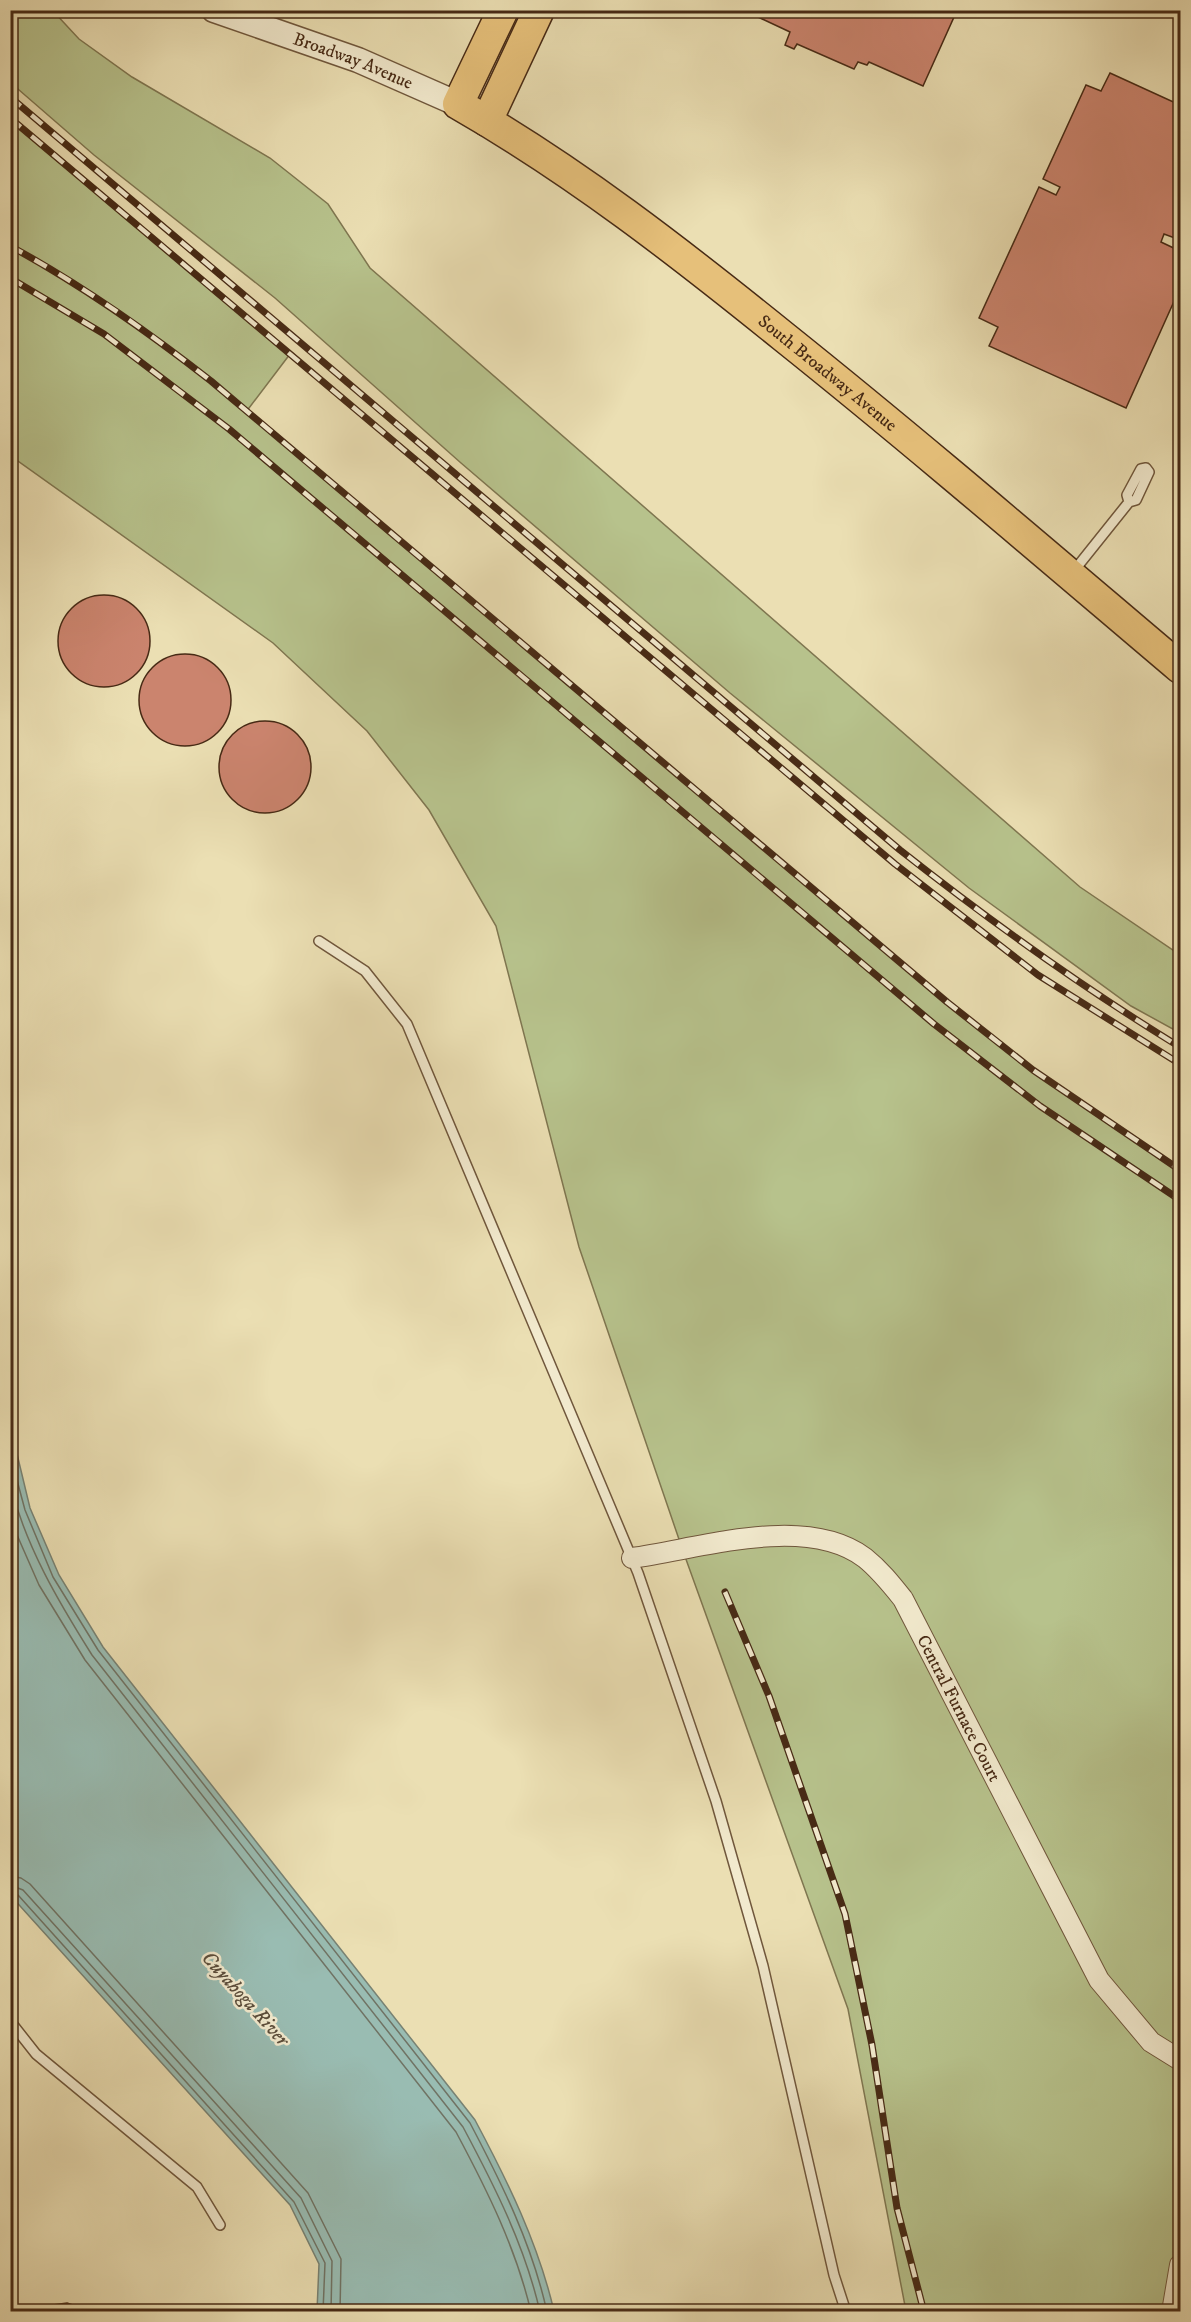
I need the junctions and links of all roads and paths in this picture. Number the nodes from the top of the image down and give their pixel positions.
1 (214, 10) edge
2 (503, 10) edge
3 (539, 10) edge
4 (458, 104) junction
5 (487, 121) junction
6 (1129, 502) dead end
7 (1071, 575) junction
8 (1180, 668) edge
9 (319, 941) dead end
10 (632, 1558) junction
11 (10, 2021) edge
12 (1180, 2060) edge
13 (220, 2225) dead end
14 (1180, 2265) edge
15 (846, 2312) edge
16 (1172, 2312) edge

1 - 4 street, Broadway Avenue
2 - 4 main road
3 - 5 main road
4 - 5 main road, South Broadway Avenue
5 - 7 main road, South Broadway Avenue
6 - 7 lane
7 - 8 main road, South Broadway Avenue
9 - 10 lane
10 - 12 street, Central Furnace Court
10 - 15 lane
11 - 13 lane
14 - 16 street

